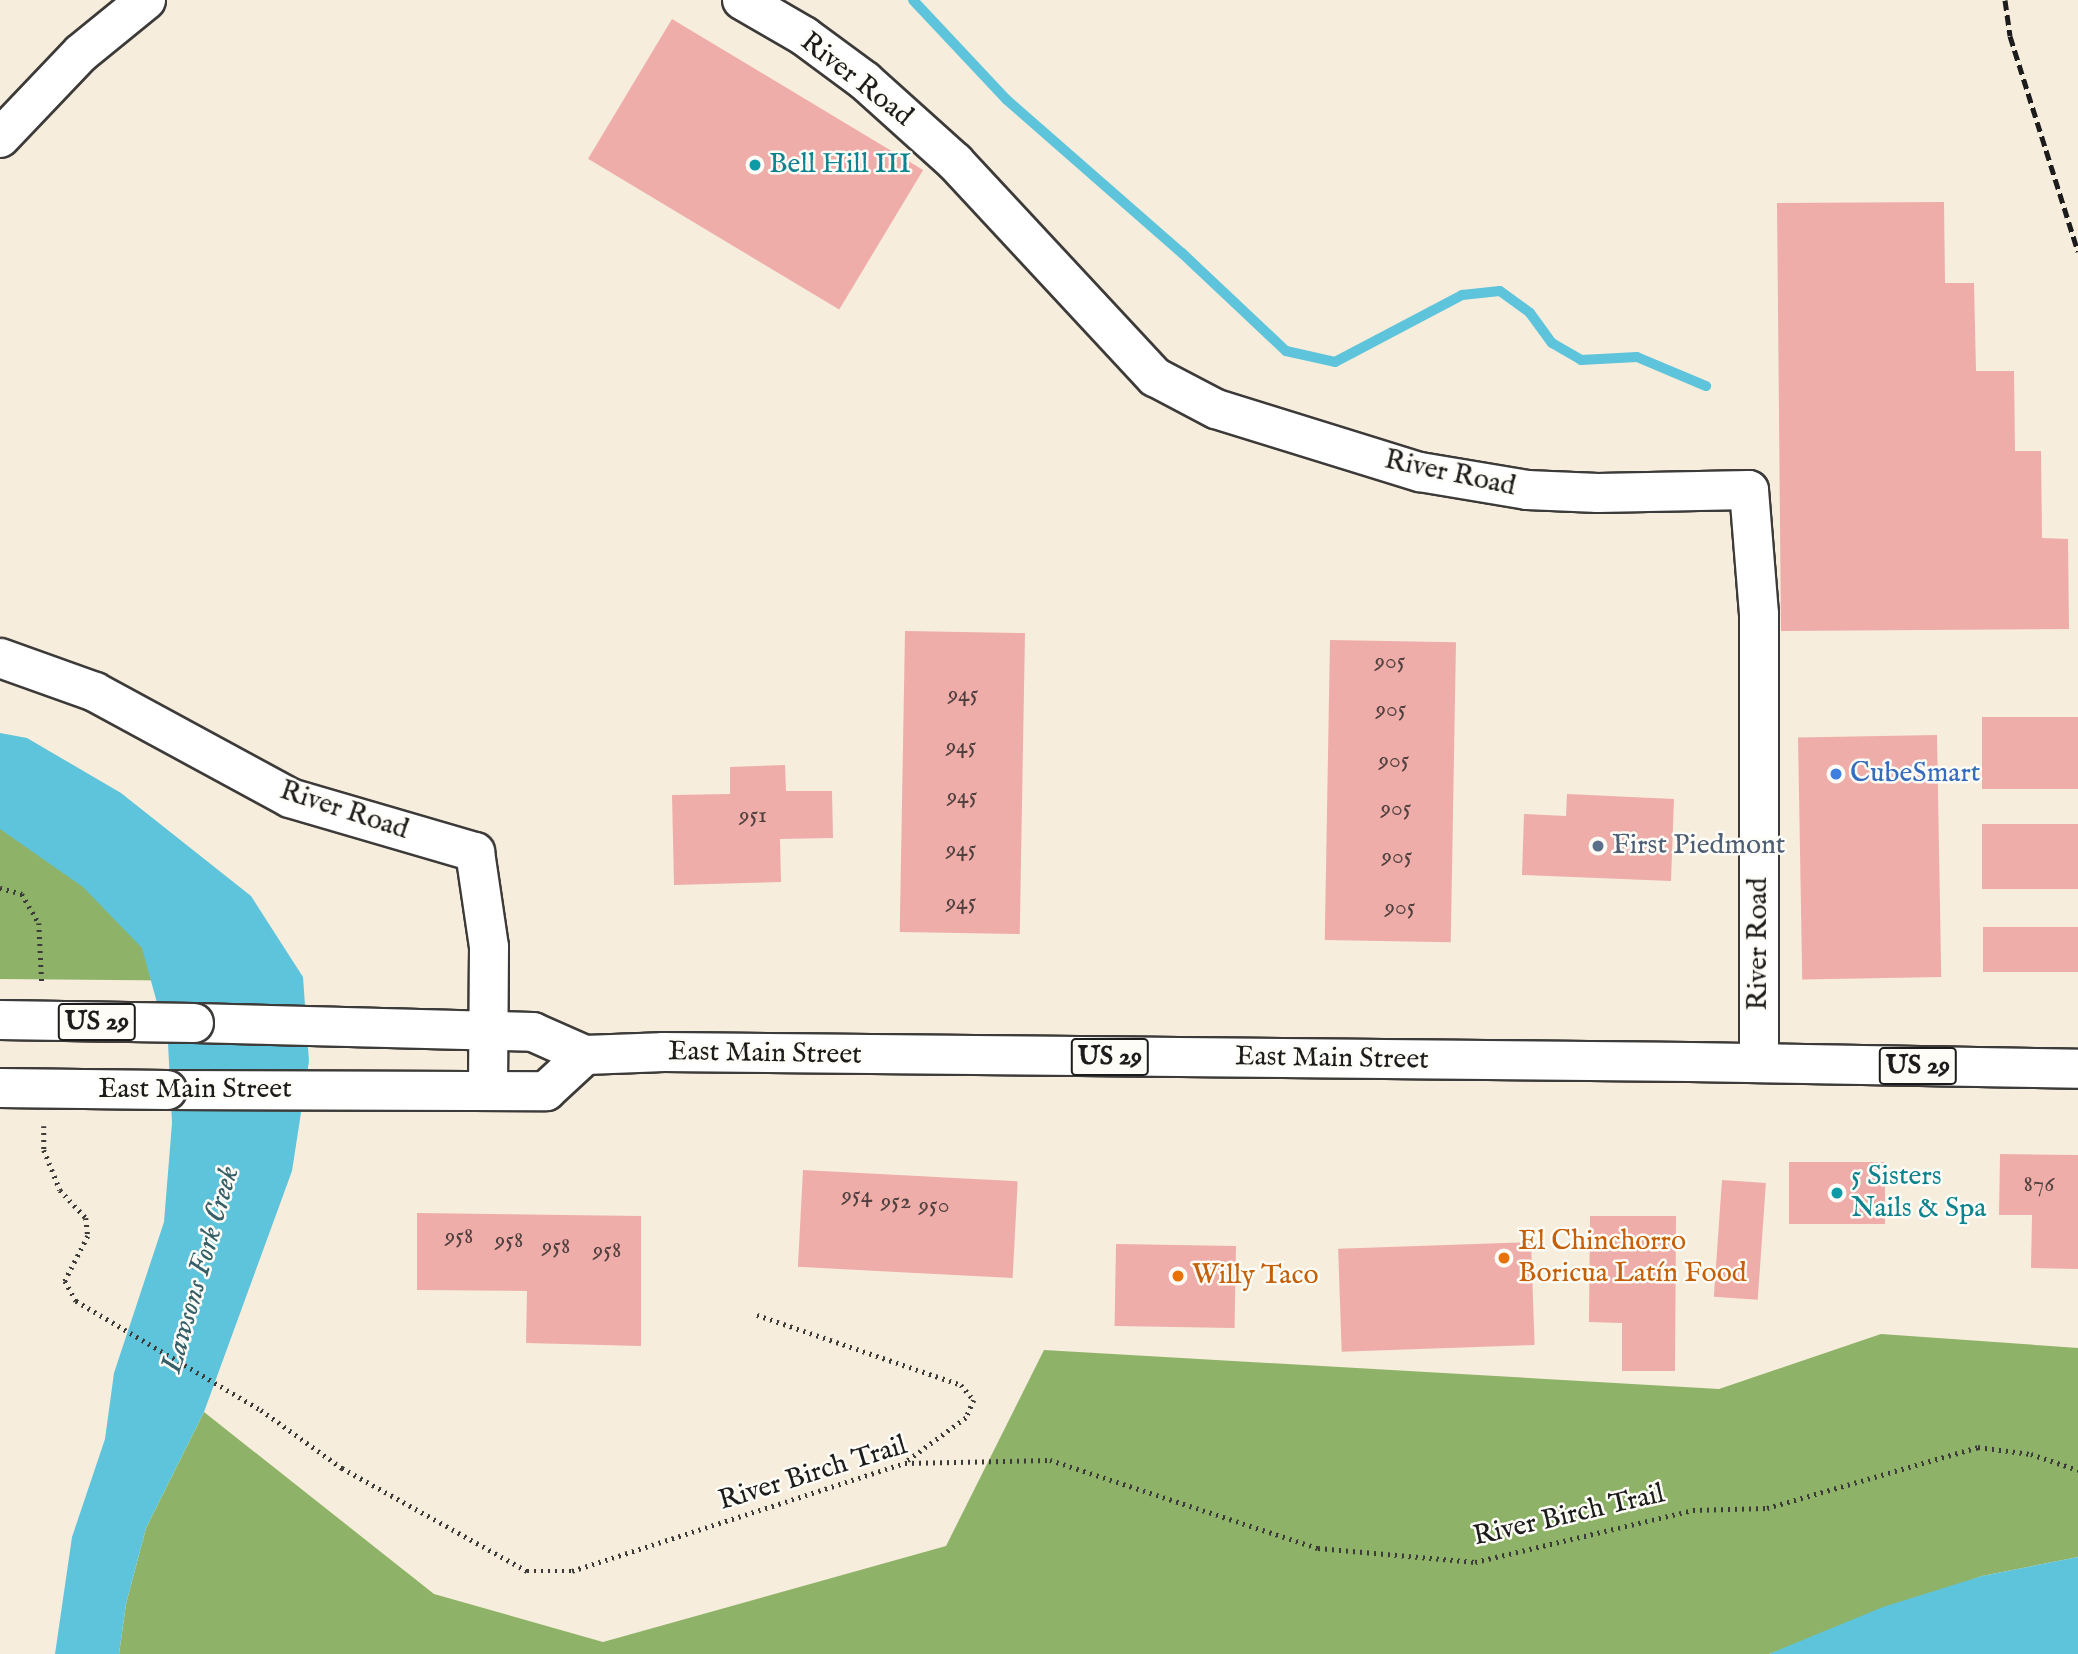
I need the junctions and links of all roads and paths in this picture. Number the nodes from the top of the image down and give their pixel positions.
1 (146, 0) edge
2 (742, 0) edge
3 (0, 138) edge
4 (0, 658) edge
5 (0, 888) edge
6 (42, 960) dead end
7 (0, 1020) edge
8 (489, 1031) junction
9 (585, 1055) junction
10 (1759, 1063) junction
11 (2078, 1069) edge
12 (0, 1088) edge
13 (488, 1091) junction
14 (44, 1150) dead end
15 (757, 1315) dead end
16 (905, 1463) junction
17 (2078, 1470) edge

1 - 3 street
2 - 10 street, River Road
4 - 8 street, River Road
5 - 6 path
7 - 8 street, East Main Street / US 29, bridge
8 - 9 street, East Main Street / US 29
8 - 13 street, River Road
9 - 10 street, East Main Street / US 29
9 - 13 street, East Main Street
10 - 11 street, East Main Street / US 29
12 - 13 street, East Main Street, bridge
14 - 16 path, River Birch Trail
15 - 16 path
16 - 17 path, River Birch Trail

